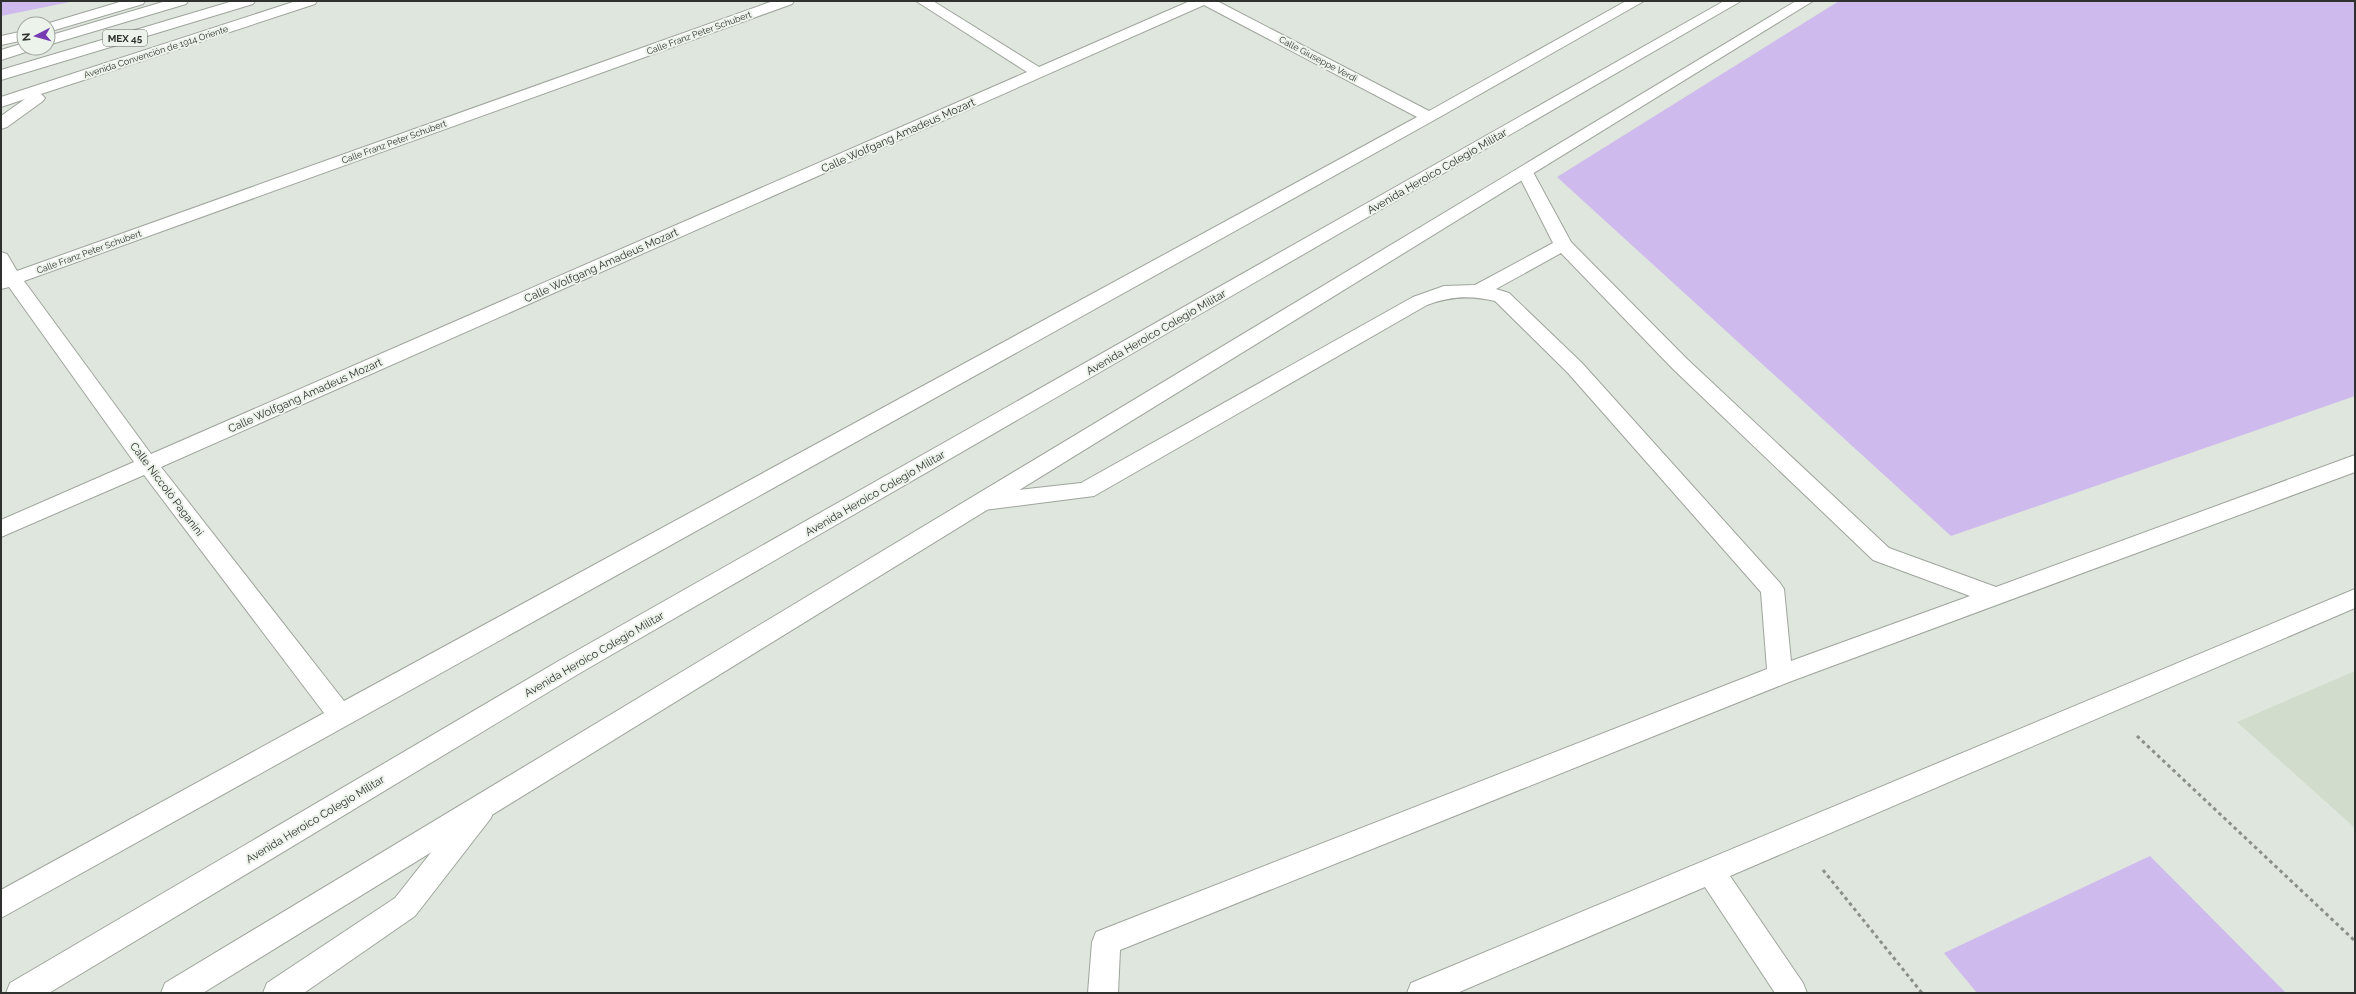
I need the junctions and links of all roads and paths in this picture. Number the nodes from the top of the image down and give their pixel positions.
1 (138, 1) edge
2 (181, 1) edge
3 (248, 1) edge
4 (310, 1) edge
5 (787, 1) edge
6 (923, 1) edge
7 (1202, 1) edge
8 (1206, 1) edge
9 (1637, 1) edge
10 (1734, 1) edge
11 (1806, 1) edge
12 (56, 26) edge
13 (16, 31) edge
14 (1, 32) edge
15 (16, 37) edge
16 (56, 39) edge
17 (1, 41) edge
18 (16, 50) edge
19 (1, 55) edge
20 (1039, 73) junction
21 (1, 75) edge
22 (59, 83) junction
23 (1, 102) edge
24 (1429, 117) junction
25 (1, 124) edge
26 (1525, 172) junction
27 (1563, 245) junction
28 (1, 258) edge
29 (7, 281) edge
30 (1479, 291) junction
31 (2355, 463) edge
32 (147, 464) junction
33 (984, 502) junction
34 (1, 529) edge
35 (1996, 596) junction
36 (2355, 598) edge
37 (1780, 675) junction
38 (2103, 704) junction
39 (340, 715) junction
40 (485, 805) junction
41 (1795, 835) junction
42 (1711, 872) junction
43 (1, 905) edge
44 (2355, 941) edge
45 (21, 993) edge
46 (176, 993) edge
47 (278, 993) edge
48 (1103, 993) edge
49 (1422, 993) edge
50 (1792, 993) edge
51 (1922, 993) edge

1 - 12 street
2 - 16 street, MEX 45
3 - 21 street, Avenida Convención de 1914 Oriente / MEX 45
4 - 22 street, Avenida Convención de 1914 Oriente
5 - 29 street, Calle Franz Peter Schubert
6 - 20 street
7 - 20 street, Calle Wolfgang Amadeus Mozart
8 - 24 street, Calle Giuseppe Verdi
9 - 24 street
10 - 45 street, Avenida Heroico Colegio Militar
11 - 26 street
13 - 14 street
15 - 17 street
18 - 19 street
20 - 32 street, Calle Wolfgang Amadeus Mozart
22 - 23 street, Avenida Convención de 1914 Oriente
22 - 25 street
24 - 39 street
26 - 27 street
26 - 33 street
27 - 30 street
27 - 35 street
28 - 29 street, Calle Niccolò Paganini
29 - 32 street, Calle Niccolò Paganini
30 - 33 street
30 - 37 street
31 - 35 street
32 - 34 street, Calle Wolfgang Amadeus Mozart
32 - 39 street, Calle Niccolò Paganini
33 - 40 street
35 - 37 street
36 - 38 street
37 - 48 street
38 - 41 street
38 - 44 path
39 - 43 street
40 - 46 street
40 - 47 street
41 - 42 street
41 - 51 path
42 - 49 street
42 - 50 street

